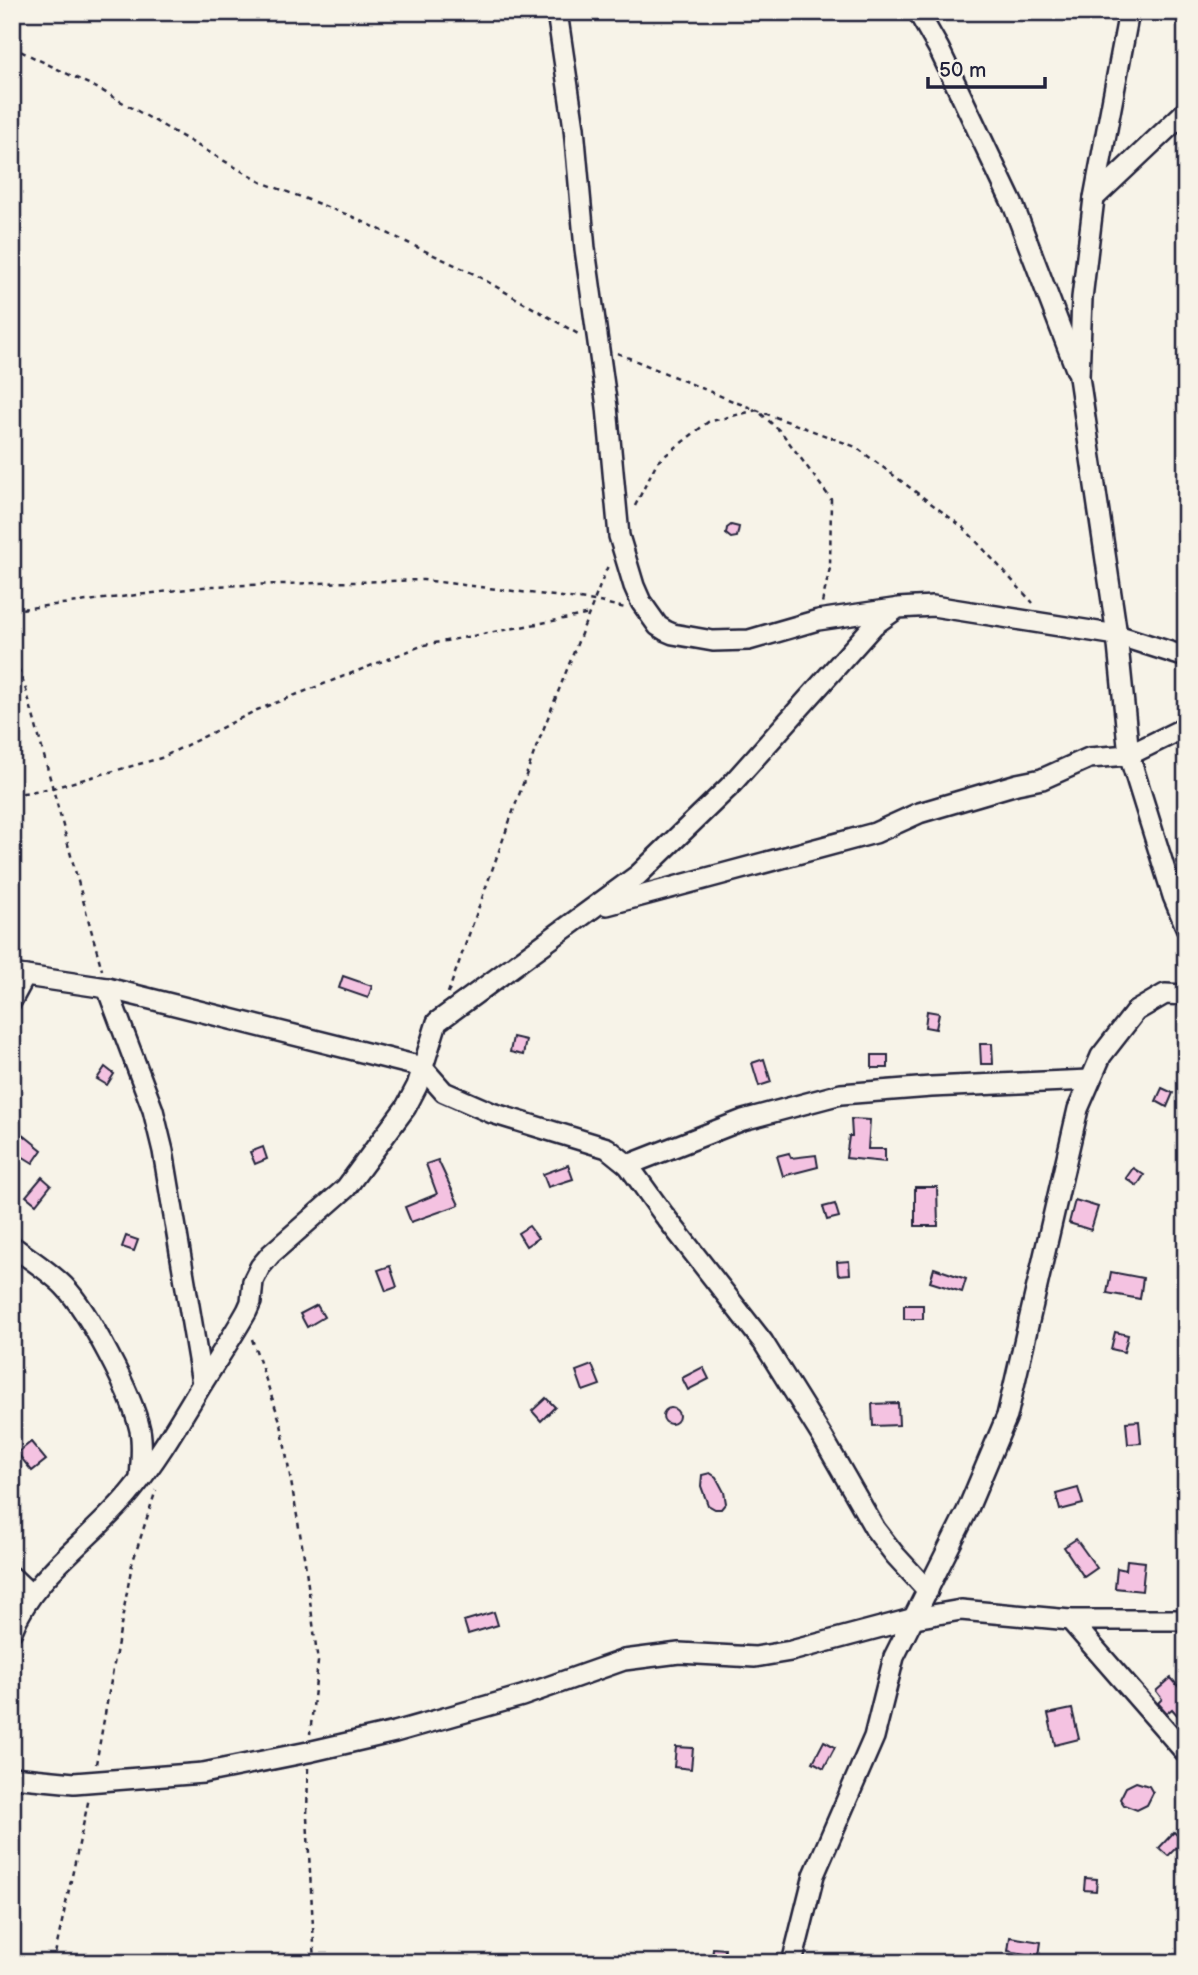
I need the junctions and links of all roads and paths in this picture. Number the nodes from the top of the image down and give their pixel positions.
1 (557, 12) edge
2 (918, 12) edge
3 (1129, 12) edge
4 (12, 47) edge
5 (1186, 111) edge
6 (1094, 198) junction
7 (599, 345) junction
8 (1079, 377) junction
9 (757, 410) junction
10 (632, 511) dead end
11 (610, 562) dead end
12 (595, 601) junction
13 (898, 608) junction
14 (627, 609) dead end
15 (12, 610) edge
16 (590, 614) junction
17 (818, 620) junction
18 (1052, 623) junction
19 (1117, 635) junction
20 (12, 650) edge
21 (1186, 657) edge
22 (1186, 727) edge
23 (1129, 755) junction
24 (52, 788) junction
25 (12, 795) edge
26 (592, 909) junction
27 (1186, 927) edge
28 (18, 975) edge
29 (107, 988) junction
30 (1186, 995) edge
31 (446, 996) dead end
32 (12, 1000) edge
33 (422, 1067) junction
34 (1090, 1080) junction
35 (628, 1165) junction
36 (12, 1246) edge
37 (244, 1316) junction
38 (202, 1383) junction
39 (150, 1479) junction
40 (12, 1577) edge
41 (928, 1591) junction
42 (32, 1595) junction
43 (915, 1618) junction
44 (1186, 1618) edge
45 (1070, 1620) junction
46 (12, 1631) edge
47 (308, 1752) junction
48 (1186, 1753) edge
49 (12, 1777) edge
50 (93, 1782) junction
51 (53, 1963) edge
52 (315, 1963) edge
53 (792, 1963) edge

1 - 7 street
2 - 8 street
3 - 6 street
4 - 7 path
5 - 6 street
6 - 8 street
7 - 9 path
7 - 17 street
8 - 19 street
9 - 10 path
9 - 17 path
9 - 18 path
11 - 12 path
12 - 14 path
12 - 15 path
12 - 16 path
13 - 17 street
13 - 18 street
13 - 26 street
16 - 24 path
16 - 31 path
18 - 19 street
19 - 21 street
19 - 23 street
20 - 24 path
22 - 23 street
23 - 26 street
23 - 27 street
24 - 25 path
24 - 29 path
26 - 33 street
28 - 29 street
28 - 32 street
29 - 33 street
29 - 38 street
30 - 34 street
33 - 35 street
33 - 37 street
34 - 35 street
34 - 41 street
35 - 41 street
36 - 39 street
37 - 38 street
37 - 47 path
38 - 39 street
39 - 42 street
39 - 50 path
40 - 42 street
41 - 43 street
42 - 46 street
43 - 45 street
43 - 47 street
43 - 53 street
44 - 45 street
45 - 48 street
47 - 50 street
47 - 52 path
49 - 50 street
50 - 51 path

